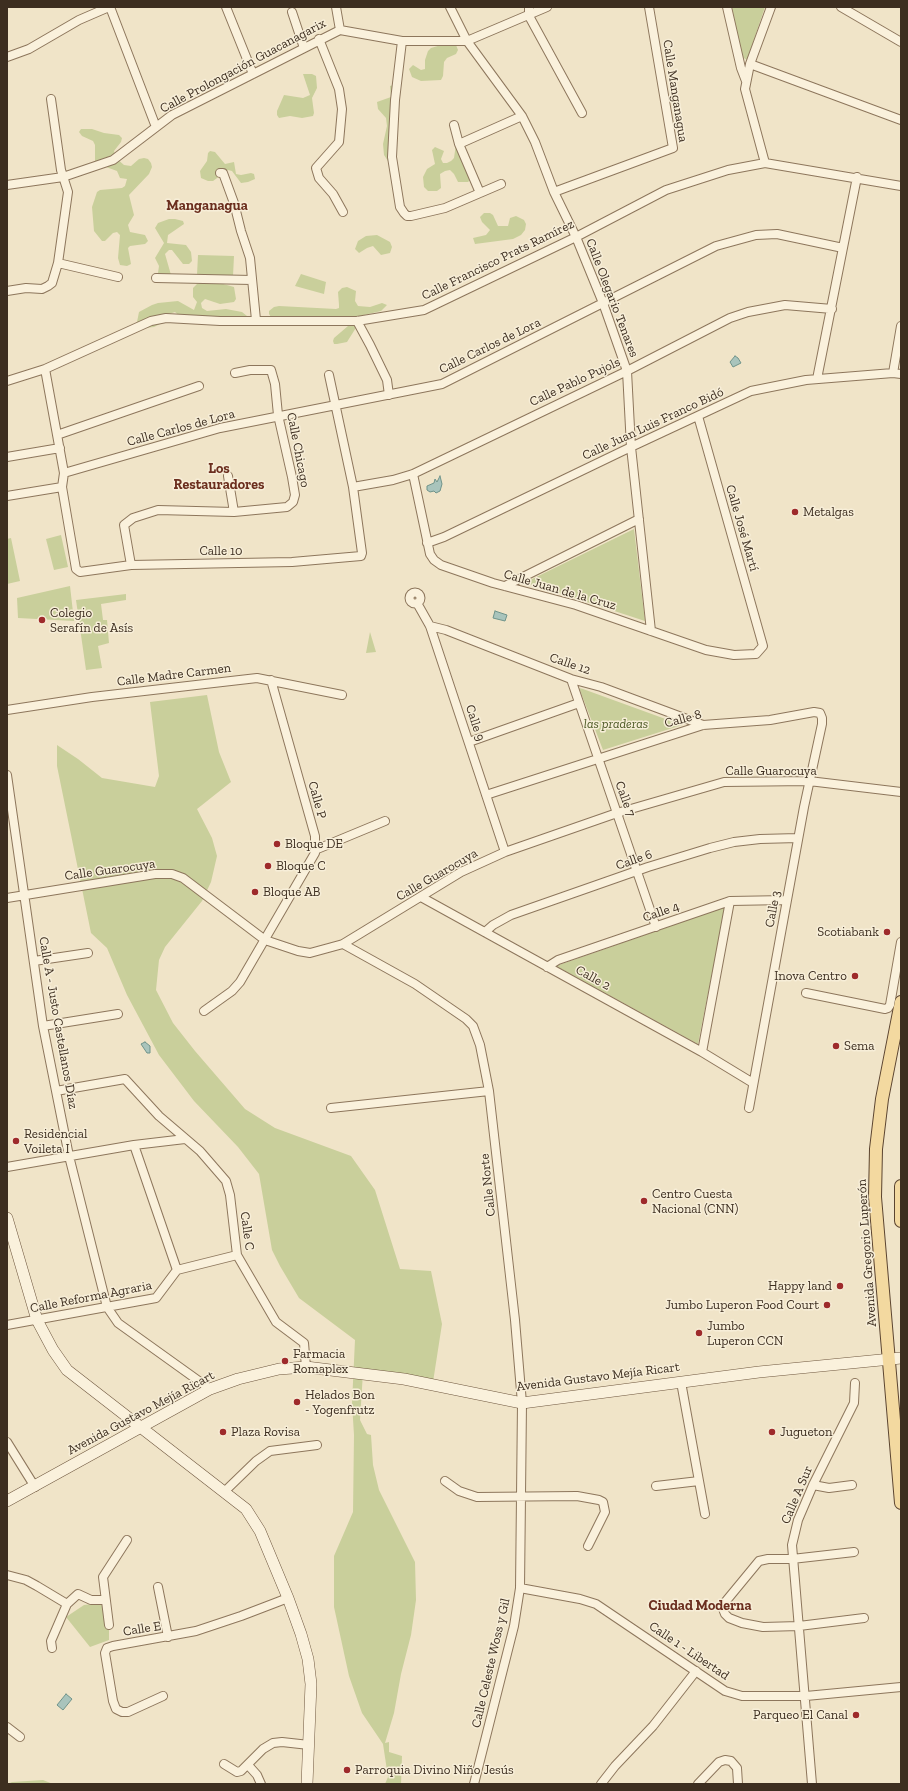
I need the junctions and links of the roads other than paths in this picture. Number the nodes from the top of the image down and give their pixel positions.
1 (110, 7) edge
2 (226, 7) edge
3 (336, 7) edge
4 (450, 7) edge
5 (547, 7) edge
6 (649, 7) edge
7 (727, 7) edge
8 (771, 7) edge
9 (841, 7) edge
10 (529, 11) edge
11 (292, 12) dead end
12 (340, 30) junction
13 (319, 39) junction
14 (402, 41) junction
15 (468, 41) junction
16 (901, 42) edge
17 (304, 48) junction
18 (7, 58) edge
19 (750, 64) junction
20 (253, 74) junction
21 (746, 81) junction
22 (51, 100) dead end
23 (582, 113) dead end
24 (522, 116) junction
25 (901, 120) edge
26 (454, 125) dead end
27 (156, 126) junction
28 (459, 144) junction
29 (765, 163) junction
30 (220, 173) dead end
31 (63, 177) junction
32 (857, 177) junction
33 (501, 184) dead end
34 (7, 185) edge
35 (901, 186) edge
36 (554, 192) junction
37 (480, 193) junction
38 (343, 212) dead end
39 (576, 237) junction
40 (843, 248) junction
41 (58, 263) junction
42 (118, 277) dead end
43 (156, 278) dead end
44 (252, 280) junction
45 (7, 291) edge
46 (603, 303) junction
47 (832, 309) junction
48 (256, 320) junction
49 (357, 321) junction
50 (901, 326) edge
51 (45, 369) junction
52 (627, 371) junction
53 (235, 374) dead end
54 (897, 374) edge
55 (329, 375) dead end
56 (818, 380) junction
57 (7, 381) edge
58 (199, 386) dead end
59 (388, 395) junction
60 (334, 405) junction
61 (278, 415) junction
62 (698, 416) junction
63 (57, 435) junction
64 (631, 447) junction
65 (60, 448) junction
66 (7, 457) edge
67 (64, 473) junction
68 (413, 474) junction
69 (228, 476) dead end
70 (62, 487) junction
71 (353, 487) junction
72 (7, 496) edge
73 (234, 512) junction
74 (639, 519) junction
75 (427, 543) junction
76 (131, 565) junction
77 (505, 586) junction
78 (417, 603) dead end
79 (430, 626) junction
80 (651, 631) junction
81 (763, 646) joint
82 (571, 679) junction
83 (271, 680) junction
84 (342, 695) dead end
85 (579, 703) junction
86 (7, 710) edge
87 (821, 715) joint
88 (703, 725) junction
89 (469, 742) junction
90 (598, 760) junction
91 (7, 775) edge
92 (809, 781) junction
93 (901, 792) edge
94 (486, 795) junction
95 (617, 813) junction
96 (385, 821) dead end
97 (798, 838) junction
98 (315, 850) junction
99 (505, 852) junction
100 (638, 871) junction
101 (24, 895) junction
102 (421, 897) junction
103 (7, 898) edge
104 (787, 900) junction
105 (730, 901) junction
106 (656, 927) junction
107 (486, 932) junction
108 (265, 940) junction
109 (901, 942) edge
110 (343, 944) junction
111 (88, 953) dead end
112 (34, 961) junction
113 (547, 967) junction
114 (806, 994) dead end
115 (901, 1002) edge
116 (204, 1011) dead end
117 (118, 1014) dead end
118 (43, 1026) junction
119 (702, 1052) junction
120 (753, 1083) junction
121 (56, 1091) junction
122 (489, 1091) junction
123 (331, 1108) dead end
124 (748, 1108) dead end
125 (185, 1139) junction
126 (134, 1146) junction
127 (69, 1156) junction
128 (7, 1167) edge
129 (901, 1190) edge
130 (7, 1218) edge
131 (901, 1221) edge
132 (237, 1255) junction
133 (178, 1270) junction
134 (107, 1308) junction
135 (37, 1320) junction
136 (7, 1325) edge
137 (895, 1359) edge
138 (306, 1367) junction
139 (681, 1382) junction
140 (855, 1383) dead end
141 (210, 1389) junction
142 (522, 1403) junction
143 (140, 1428) junction
144 (7, 1442) edge
145 (317, 1445) dead end
146 (444, 1481) dead end
147 (699, 1481) junction
148 (813, 1485) junction
149 (852, 1485) dead end
150 (35, 1486) junction
151 (656, 1486) dead end
152 (224, 1492) junction
153 (521, 1497) junction
154 (7, 1501) edge
155 (901, 1503) edge
156 (705, 1514) dead end
157 (127, 1540) dead end
158 (588, 1546) dead end
159 (854, 1552) dead end
160 (792, 1559) junction
161 (7, 1575) edge
162 (158, 1587) dead end
163 (520, 1588) junction
164 (288, 1598) junction
165 (105, 1600) junction
166 (67, 1604) junction
167 (864, 1618) dead end
168 (109, 1625) dead end
169 (799, 1626) junction
170 (168, 1637) junction
171 (52, 1648) dead end
172 (696, 1671) junction
173 (901, 1687) edge
174 (163, 1696) dead end
175 (806, 1696) junction
176 (7, 1727) edge
177 (20, 1737) dead end
178 (309, 1745) junction
179 (224, 1764) dead end
180 (248, 1765) junction
181 (261, 1784) edge
182 (307, 1784) edge
183 (474, 1784) edge
184 (601, 1784) edge
185 (698, 1784) edge
186 (738, 1784) edge
187 (812, 1784) edge

1 - 18 street
1 - 27 street
2 - 20 street
3 - 12 street
4 - 15 street, Calle Olegario Tenares
5 - 10 street, Calle Prolongación Guacanagarix
6 - 36 street, Calle Manganagua
7 - 21 street
8 - 19 street
9 - 16 street
10 - 15 street, Calle Prolongación Guacanagarix
10 - 23 street
11 - 17 street
12 - 13 street, Calle Prolongación Guacanagarix
12 - 14 street, Calle Prolongación Guacanagarix
13 - 17 street, Calle Prolongación Guacanagarix
13 - 38 street
14 - 15 street, Calle Prolongación Guacanagarix
14 - 37 street
15 - 24 street, Calle Olegario Tenares
17 - 20 street, Calle Prolongación Guacanagarix
19 - 21 street
19 - 25 street
20 - 27 street, Calle Prolongación Guacanagarix
21 - 29 street
22 - 31 street
24 - 28 street
24 - 36 street, Calle Olegario Tenares
26 - 28 street
27 - 31 street, Calle Prolongación Guacanagarix
28 - 37 street
29 - 32 street, Calle Francisco Prats Ramírez
29 - 39 street, Calle Francisco Prats Ramírez
30 - 44 street
31 - 34 street, Calle Prolongación Guacanagarix
31 - 41 street
32 - 35 street, Calle Francisco Prats Ramírez
32 - 40 street
33 - 37 street
36 - 39 street, Calle Olegario Tenares
39 - 46 street, Calle Olegario Tenares
39 - 49 street, Calle Francisco Prats Ramírez
40 - 46 street, Calle Carlos de Lora
40 - 47 street
41 - 42 street
41 - 45 street
43 - 44 street
44 - 48 street
46 - 52 street, Calle Olegario Tenares
46 - 59 street, Calle Carlos de Lora
47 - 52 street, Calle Pablo Pujols
47 - 56 street
48 - 49 street, Calle Francisco Prats Ramírez
48 - 51 street, Calle Francisco Prats Ramírez
49 - 59 street
50 - 54 street
51 - 57 street, Calle Francisco Prats Ramírez
51 - 63 street
52 - 64 street, Calle Olegario Tenares
52 - 68 street, Calle Pablo Pujols
53 - 61 street, Calle Chicago
54 - 56 street, Calle Juan Luis Franco Bidó
55 - 60 street
56 - 62 street, Calle Juan Luis Franco Bidó
58 - 63 street
59 - 60 street, Calle Carlos de Lora
60 - 61 street, Calle Carlos de Lora
60 - 71 street
61 - 67 street, Calle Carlos de Lora
61 - 73 street, Calle Chicago
62 - 64 street, Calle Juan Luis Franco Bidó
62 - 81 street, Calle José Martí
63 - 65 street
64 - 74 street, Calle Olegario Tenares
64 - 75 street, Calle Juan Luis Franco Bidó
65 - 66 street
65 - 67 street
67 - 70 street
68 - 71 street, Calle Pablo Pujols
68 - 75 street, Calle Juan de la Cruz
69 - 73 street
70 - 72 street
70 - 76 street, Calle 10
71 - 76 street, Calle 10
73 - 76 street, Calle Chicago
74 - 77 street
74 - 80 street, Calle Olegario Tenares
75 - 77 street, Calle Juan de la Cruz
77 - 80 street, Calle Juan de la Cruz
78 - 79 street, Calle 9
79 - 82 street, Calle 12
79 - 89 street, Calle 9
80 - 81 street, Calle Juan de la Cruz
82 - 85 street, Calle 7
82 - 88 street, Calle 12
83 - 84 street, Calle Madre Carmen
83 - 86 street, Calle Madre Carmen
83 - 98 street, Calle P
85 - 89 street
85 - 90 street, Calle 7
87 - 88 street, Calle 8
87 - 92 street, Calle 3
88 - 90 street, Calle 8
89 - 94 street, Calle 9
90 - 94 street, Calle 8
90 - 95 street, Calle 7
91 - 101 street, Calle A - Justo Castellanos Díaz
92 - 93 street, Calle Guarocuya
92 - 95 street, Calle Guarocuya
92 - 97 street, Calle 3
94 - 99 street, Calle 9
95 - 99 street, Calle Guarocuya
95 - 100 street, Calle 7
96 - 98 street
97 - 100 street, Calle 6
97 - 104 street, Calle 3
98 - 108 street, Calle P
99 - 102 street, Calle Guarocuya
100 - 106 street, Calle 7
100 - 107 street, Calle 6
101 - 103 street, Calle Guarocuya
101 - 108 street, Calle Guarocuya
101 - 112 street, Calle A - Justo Castellanos Díaz
102 - 107 street, Calle 2
102 - 110 street, Calle Guarocuya
104 - 105 street, Calle 4
104 - 120 street, Calle 3
105 - 106 street, Calle 4
105 - 119 street
106 - 113 street, Calle 4
107 - 113 street, Calle 2
108 - 110 street, Calle Guarocuya
108 - 116 street, Calle P
109 - 114 street
110 - 122 street, Calle Norte
111 - 112 street
112 - 118 street, Calle A - Justo Castellanos Díaz
113 - 119 street, Calle 2
115 - 137 main road, Avenida Gregorio Luperón
117 - 118 street
118 - 121 street, Calle A - Justo Castellanos Díaz
119 - 120 street, Calle 2
120 - 124 street, Calle 3
121 - 125 street, Calle C
121 - 127 street, Calle A - Justo Castellanos Díaz
122 - 123 street
122 - 142 street, Calle Norte
125 - 126 street
125 - 132 street, Calle C
126 - 127 street
126 - 133 street
127 - 128 street
127 - 134 street, Calle A - Justo Castellanos Díaz
129 - 131 main road
130 - 135 street
132 - 133 street
132 - 138 street, Calle C
133 - 134 street, Calle Reforma Agraria
134 - 135 street, Calle Reforma Agraria
134 - 141 street, Calle A - Justo Castellanos Díaz
135 - 136 street, Calle Reforma Agraria
135 - 143 street
137 - 139 street, Avenida Gustavo Mejía Ricart
137 - 155 main road, Avenida Gregorio Luperón
138 - 141 street, Avenida Gustavo Mejía Ricart
138 - 142 street, Avenida Gustavo Mejía Ricart
139 - 142 street, Avenida Gustavo Mejía Ricart
139 - 147 street
140 - 148 street, Calle A Sur
141 - 143 street, Avenida Gustavo Mejía Ricart
142 - 153 street, Calle Norte
143 - 150 street, Avenida Gustavo Mejía Ricart
143 - 152 street
144 - 150 street
145 - 152 street
146 - 153 street
147 - 151 street
147 - 156 street
148 - 149 street
148 - 160 street, Calle A Sur
150 - 154 street, Avenida Gustavo Mejía Ricart
152 - 164 street
153 - 158 street
153 - 163 street, Calle Celeste Woss y Gil
157 - 165 street
159 - 160 street
160 - 169 street, Calle A Sur
160 - 169 street
161 - 166 street
162 - 170 street
163 - 172 street, Calle 1 - Libertad
163 - 183 street, Calle Celeste Woss y Gil
164 - 170 street, Calle E
164 - 178 street
165 - 166 street
165 - 168 street
166 - 171 street
167 - 169 street
169 - 175 street, Calle A Sur
170 - 174 street, Calle E
172 - 175 street, Calle 1 - Libertad
172 - 184 street
173 - 175 street, Calle 1 - Libertad
175 - 187 street, Calle A Sur
176 - 177 street
178 - 180 street
178 - 182 street
179 - 180 street
180 - 181 street
185 - 186 street

